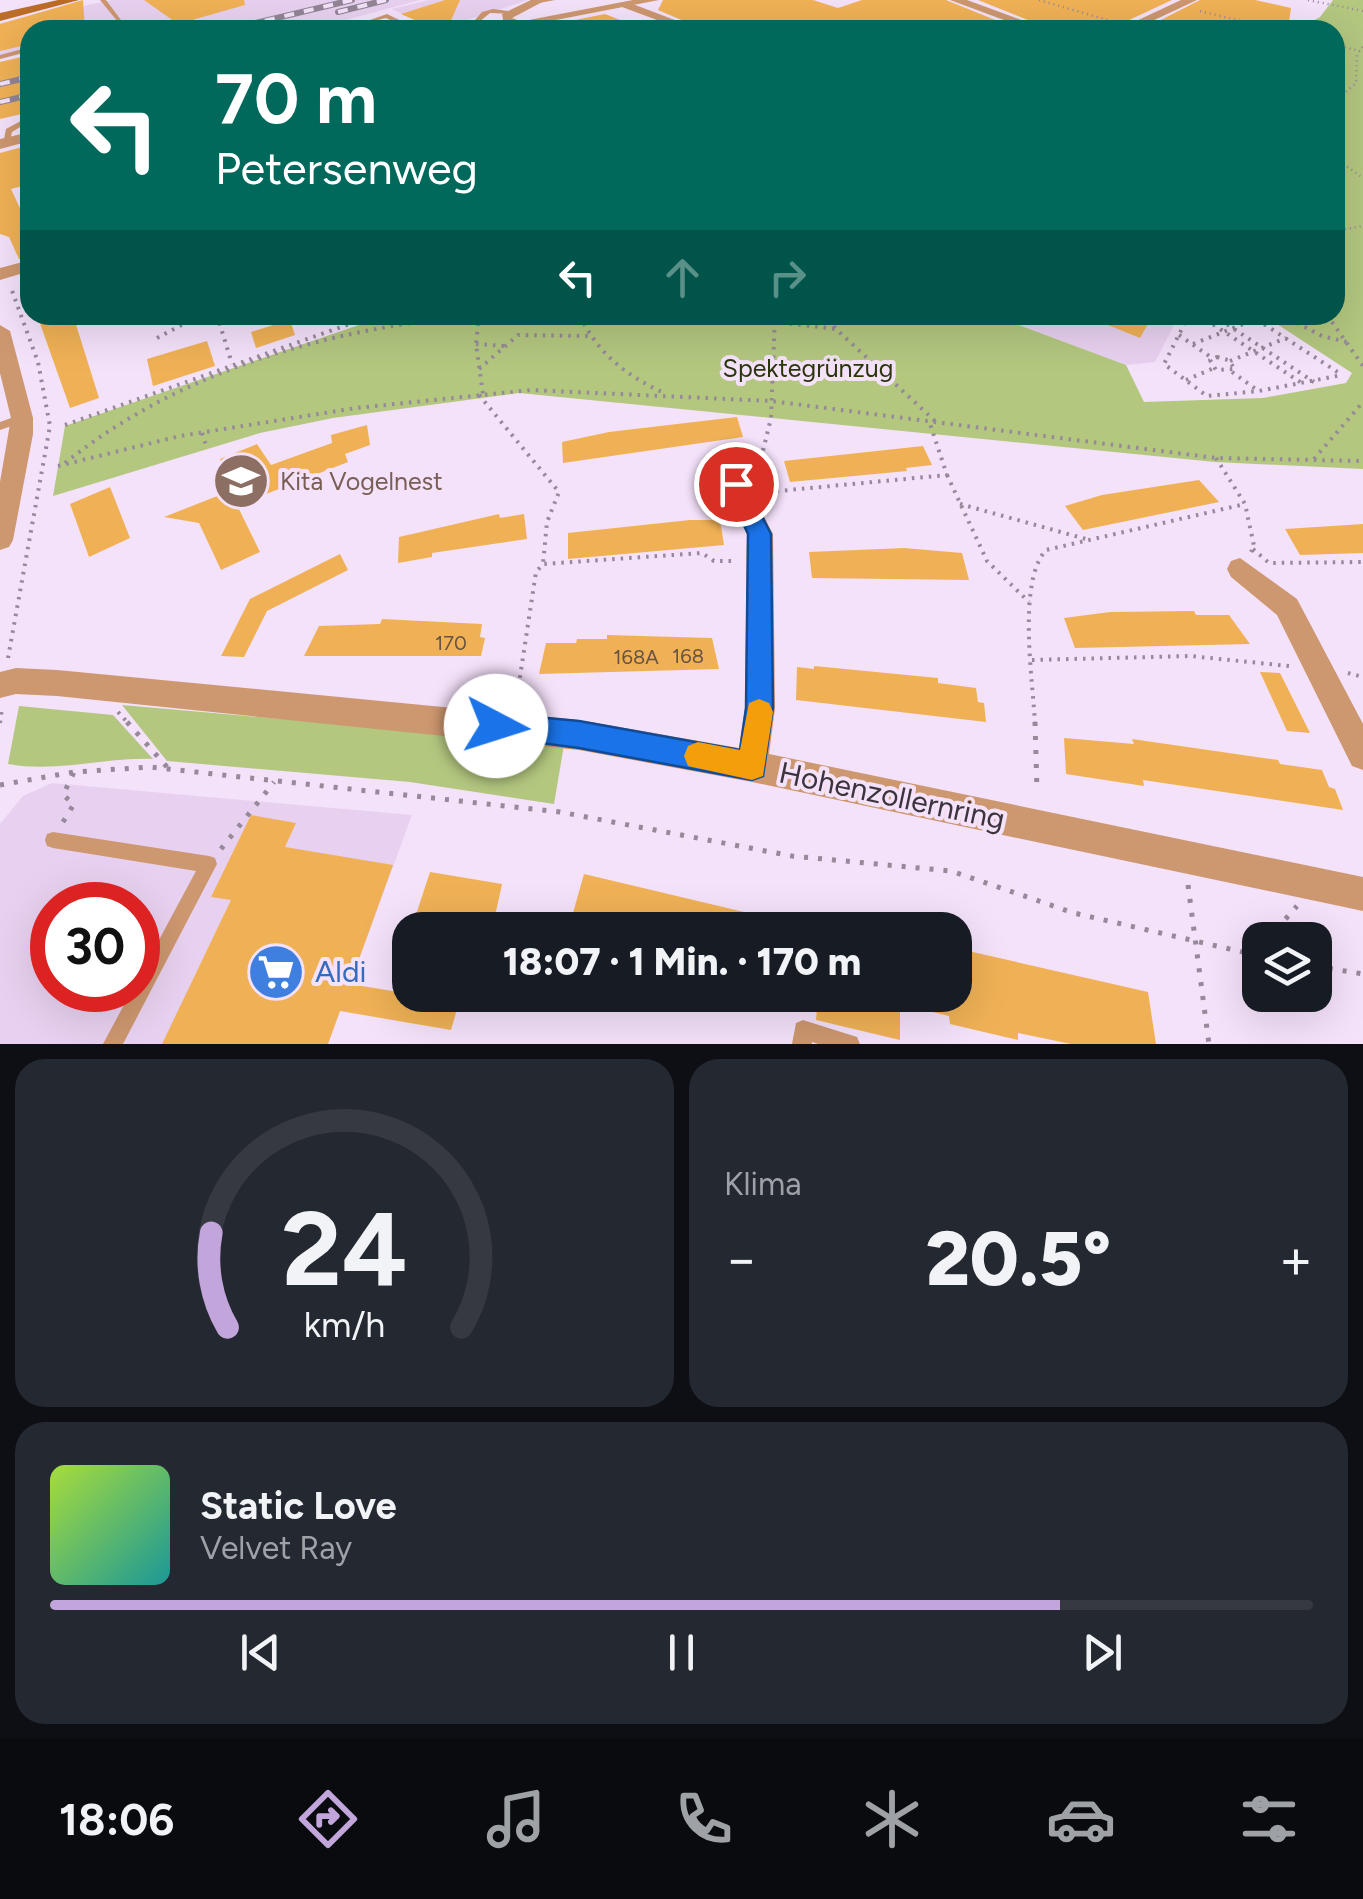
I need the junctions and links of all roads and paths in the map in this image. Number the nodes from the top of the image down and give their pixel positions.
1 (62, 0) edge
2 (73, 0) edge
3 (103, 0) edge
4 (539, 0) edge
5 (552, 0) edge
6 (653, 0) edge
7 (956, 0) edge
8 (1039, 0) edge
9 (1308, 0) edge
10 (626, 5) junction
11 (1195, 6) edge
12 (1363, 12) edge
13 (0, 14) edge
14 (515, 18) junction
15 (120, 20) edge
16 (510, 20) edge
17 (667, 20) edge
18 (1013, 20) edge
19 (1102, 20) edge
20 (1148, 20) edge
21 (1243, 20) edge
22 (1363, 46) edge
23 (1345, 47) edge
24 (1360, 51) junction
25 (1345, 93) edge
26 (20, 124) edge
27 (3, 143) edge
28 (178, 325) edge
29 (218, 325) edge
30 (346, 325) edge
31 (393, 325) edge
32 (479, 325) edge
33 (584, 325) edge
34 (774, 325) edge
35 (798, 325) edge
36 (832, 325) edge
37 (1184, 325) edge
38 (1214, 325) edge
39 (1228, 325) edge
40 (1240, 325) edge
41 (1265, 325) edge
42 (1301, 325) edge
43 (1334, 325) edge
44 (1232, 328) junction
45 (837, 330) junction
46 (0, 331) edge
47 (1224, 332) junction
48 (1179, 335) junction
49 (588, 336) junction
50 (157, 338) dead end
51 (1286, 338) junction
52 (1347, 342) junction
53 (476, 344) junction
54 (1192, 344) junction
55 (506, 346) junction
56 (1263, 348) junction
57 (1254, 352) junction
58 (1212, 358) junction
59 (1230, 362) junction
60 (232, 364) junction
61 (1363, 366) edge
62 (1214, 368) junction
63 (479, 369) junction
64 (1232, 372) junction
65 (1186, 380) junction
66 (185, 381) junction
67 (1314, 382) junction
68 (1303, 384) junction
69 (186, 388) junction
70 (1258, 391) junction
71 (480, 394) junction
72 (667, 394) junction
73 (771, 401) junction
74 (1363, 402) edge
75 (932, 421) junction
76 (11, 422) edge
77 (65, 424) dead end
78 (202, 432) junction
79 (207, 448) dead end
80 (1216, 458) junction
81 (1313, 460) junction
82 (1363, 462) edge
83 (759, 467) dead end
84 (948, 475) junction
85 (736, 484) dead end
86 (768, 492) dead end
87 (960, 504) junction
88 (1245, 504) junction
89 (0, 540) edge
90 (1090, 540) junction
91 (1247, 559) junction
92 (745, 562) dead end
93 (1363, 562) edge
94 (543, 564) junction
95 (1031, 604) junction
96 (1032, 660) junction
97 (1318, 667) junction
98 (1363, 676) edge
99 (0, 685) edge
100 (101, 710) dead end
101 (512, 728) junction
102 (1363, 755) edge
103 (752, 766) junction
104 (169, 770) junction
105 (74, 772) junction
106 (274, 782) junction
107 (0, 785) edge
108 (1037, 791) dead end
109 (53, 840) joint
110 (1184, 856) junction
111 (209, 864) junction
112 (1316, 884) junction
113 (1363, 894) edge
114 (1283, 922) edge
115 (1196, 944) junction
116 (1242, 953) edge
117 (1332, 969) edge
118 (1363, 974) edge
119 (114, 1044) edge
120 (802, 1044) edge
121 (850, 1044) edge
122 (1209, 1044) edge

1 - 13 main road
2 - 13 main road
3 - 15 lane
4 - 5 lane
4 - 14 street
6 - 10 street
7 - 18 street
8 - 19 path
9 - 12 path
10 - 14 street
10 - 17 street
11 - 20 street
11 - 21 path
14 - 16 street
22 - 24 path
23 - 24 path
24 - 25 path
26 - 27 lane
28 - 50 path
29 - 60 path
30 - 60 path
31 - 69 path
32 - 53 path
33 - 49 path
34 - 73 path
35 - 45 path
36 - 45 path
37 - 48 path
38 - 47 path
39 - 44 path
40 - 44 path
41 - 51 path
42 - 52 path
43 - 52 path
44 - 47 path
44 - 56 path
45 - 75 path
46 - 76 street
47 - 54 path
47 - 57 path
48 - 54 path
48 - 65 path
49 - 55 path
49 - 72 path
51 - 56 path
51 - 67 path
52 - 61 path
53 - 55 path
53 - 63 path
54 - 58 path
55 - 63 path
56 - 57 path
56 - 67 path
57 - 59 path
57 - 68 path
58 - 59 path
58 - 62 path
59 - 64 path
60 - 66 path
62 - 64 path
62 - 65 path
63 - 71 path
64 - 70 path
65 - 70 path
66 - 69 path
66 - 77 path
67 - 68 path
68 - 70 path
69 - 78 path
71 - 72 path
71 - 78 path
71 - 94 path
72 - 73 path
73 - 75 path
73 - 83 path
74 - 81 path
75 - 80 path
75 - 84 path
76 - 89 street
78 - 79 path
80 - 81 path
80 - 88 path
81 - 82 path
84 - 86 path
84 - 87 path
85 - 103 street
87 - 90 path
87 - 95 path
88 - 90 path
88 - 91 path
90 - 95 path
91 - 93 path
91 - 97 street
92 - 94 path
94 - 101 path
95 - 96 path
96 - 97 path
96 - 108 path
97 - 98 path
97 - 102 street
99 - 101 street, Hohenzollernring
100 - 104 path
101 - 103 street, Hohenzollernring
103 - 110 street, Hohenzollernring
104 - 105 path
104 - 106 path
105 - 107 path
105 - 109 path
106 - 111 path
106 - 115 path
109 - 111 lane
110 - 112 street, Hohenzollernring
110 - 115 path
111 - 119 lane
112 - 113 street, Hohenzollernring
112 - 114 path
115 - 116 path
115 - 122 path
117 - 118 path
120 - 121 lane

